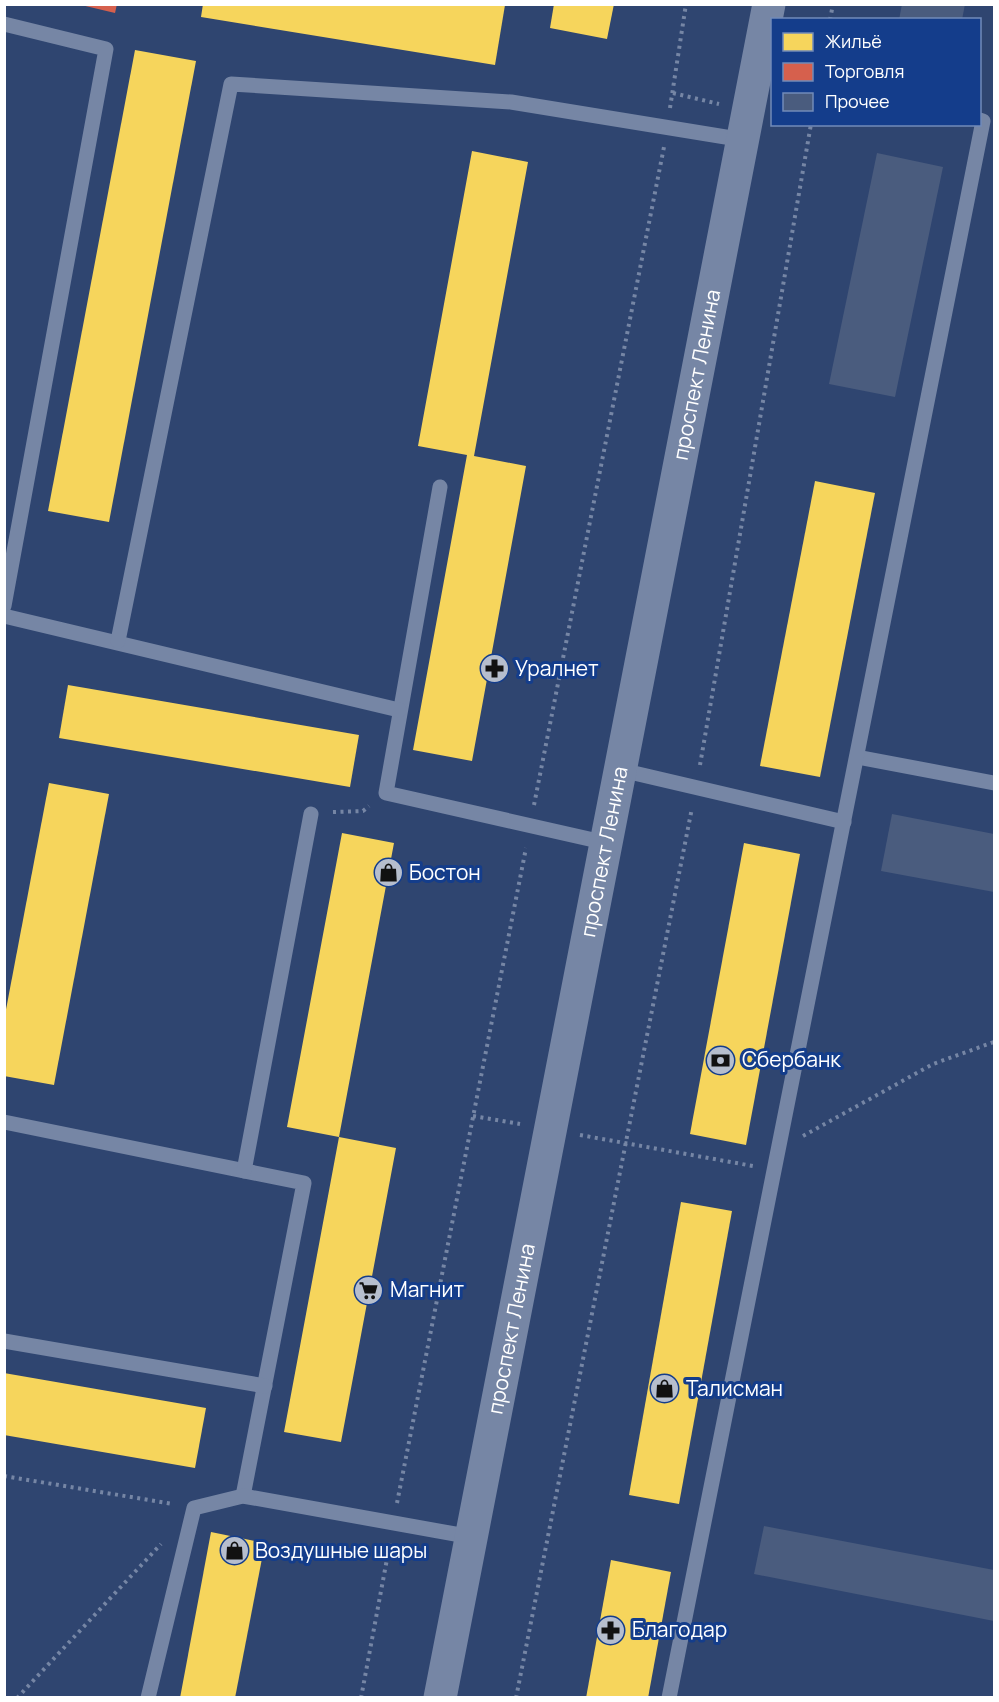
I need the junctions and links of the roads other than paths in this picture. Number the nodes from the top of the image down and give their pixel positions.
1 (769, 4) edge
2 (4, 24) edge
3 (764, 84) edge
4 (981, 120) edge
5 (744, 140) junction
6 (440, 487) dead end
7 (4, 606) edge
8 (4, 616) edge
9 (118, 641) junction
10 (399, 710) junction
11 (857, 757) junction
12 (621, 770) junction
13 (994, 783) edge
14 (311, 814) road end
15 (844, 822) junction
16 (607, 843) junction
17 (4, 1122) edge
18 (244, 1171) junction
19 (4, 1341) edge
20 (265, 1386) junction
21 (243, 1496) junction
22 (472, 1537) junction
23 (148, 1698) edge
24 (440, 1698) edge
25 (669, 1698) edge

1 - 3 street, проспект Ленина
2 - 7 lane
3 - 5 street, проспект Ленина
4 - 11 lane
5 - 9 lane
5 - 12 street, проспект Ленина
6 - 10 lane
8 - 9 lane
9 - 10 lane
10 - 16 lane
11 - 13 lane
11 - 15 lane
12 - 15 lane
12 - 16 street, проспект Ленина
14 - 18 lane
15 - 25 lane
16 - 22 street, проспект Ленина
17 - 18 lane
18 - 20 lane
19 - 20 lane
20 - 21 lane
21 - 22 lane
21 - 23 lane
22 - 24 street, проспект Ленина

